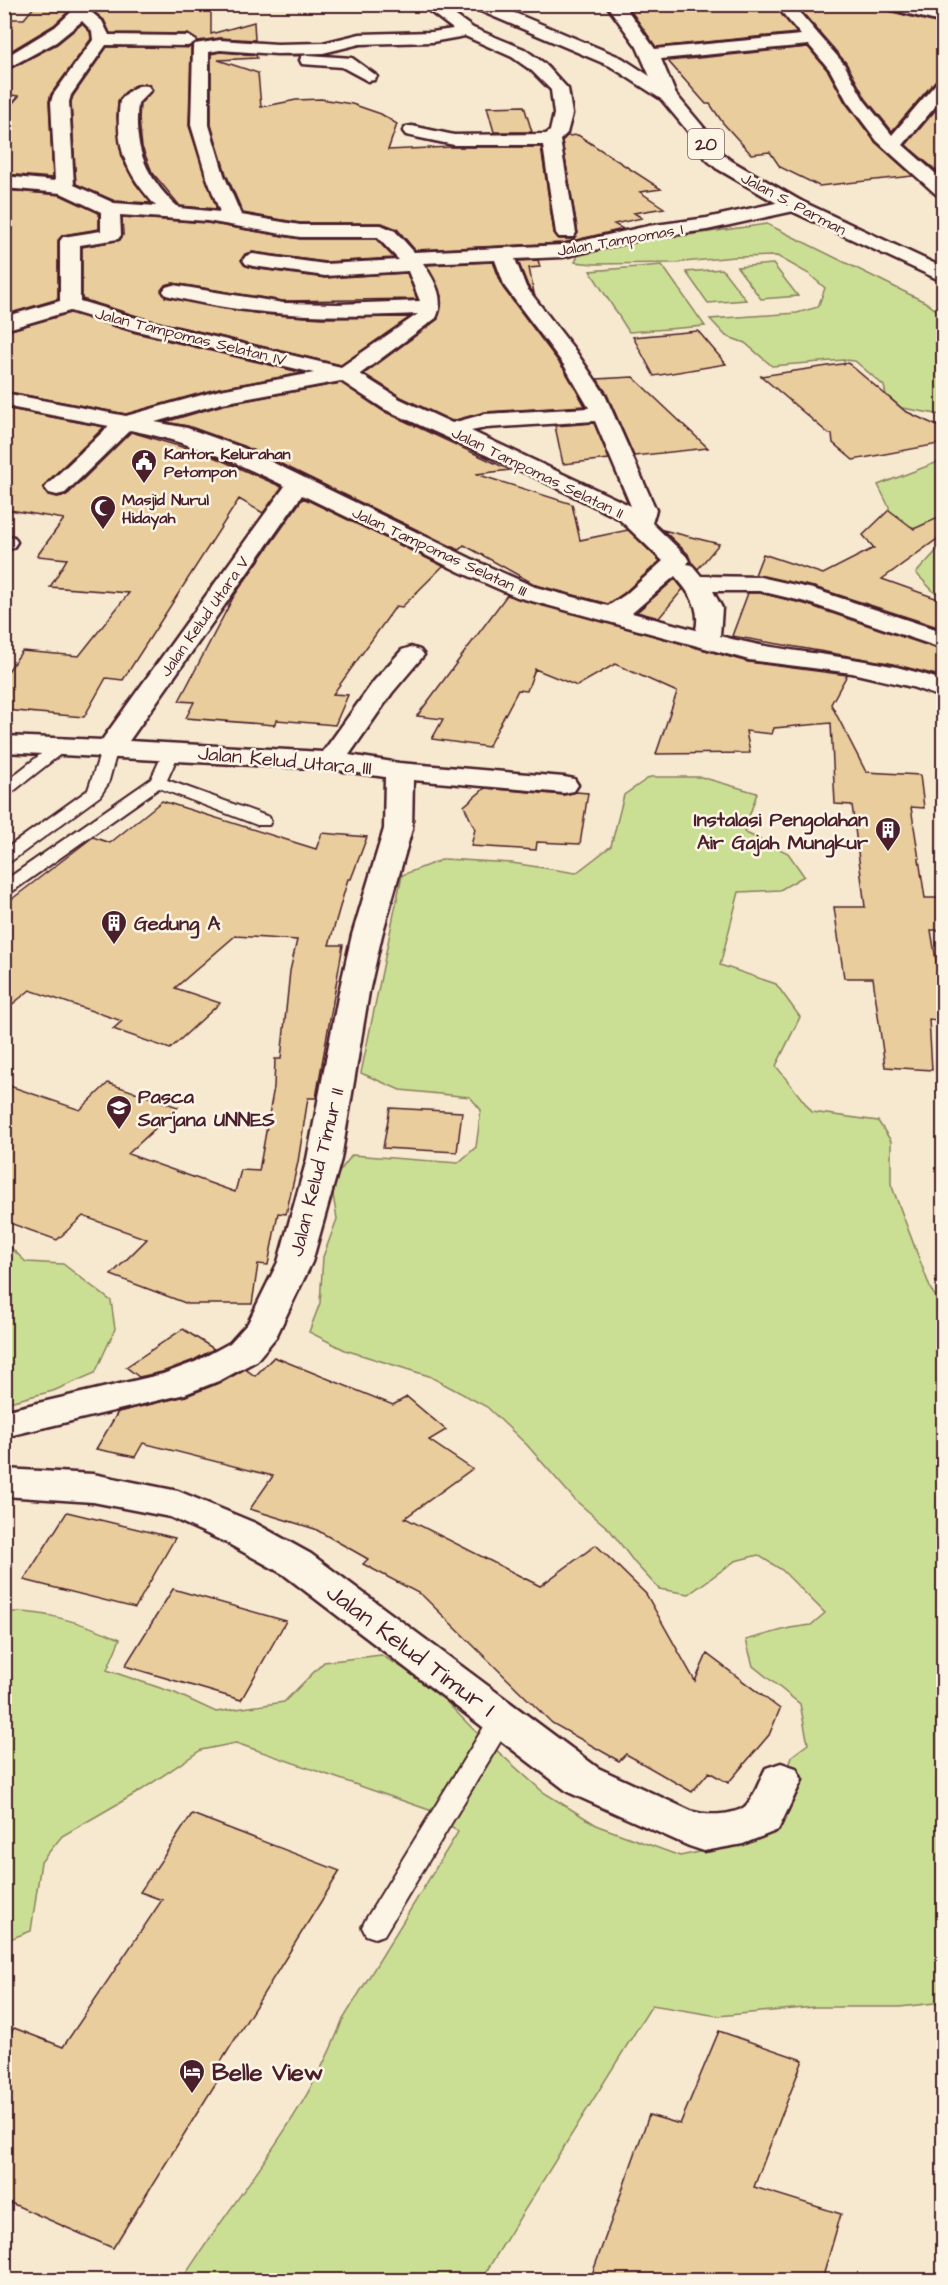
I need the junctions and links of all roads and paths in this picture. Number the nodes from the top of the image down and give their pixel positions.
1 (428, 4) edge
2 (477, 4) edge
3 (614, 4) edge
4 (783, 4) edge
5 (888, 4) edge
6 (85, 9) edge
7 (944, 18) edge
8 (467, 31) junction
9 (815, 39) junction
10 (102, 40) junction
11 (188, 41) dead end
12 (272, 49) junction
13 (650, 55) junction
14 (4, 66) edge
15 (368, 76) dead end
16 (944, 85) edge
17 (142, 90) dead end
18 (667, 96) junction
19 (412, 132) dead end
20 (551, 139) junction
21 (892, 146) junction
22 (4, 182) edge
23 (65, 188) junction
24 (944, 191) edge
25 (794, 206) junction
26 (110, 209) junction
27 (173, 212) junction
28 (232, 219) junction
29 (566, 233) dead end
30 (504, 253) junction
31 (253, 260) dead end
32 (410, 261) junction
33 (944, 276) edge
34 (173, 291) dead end
35 (70, 304) junction
36 (431, 307) junction
37 (4, 324) edge
38 (345, 374) junction
39 (4, 399) edge
40 (603, 414) junction
41 (125, 423) junction
42 (451, 430) junction
43 (298, 484) junction
44 (57, 488) dead end
45 (640, 524) junction
46 (677, 561) junction
47 (696, 583) junction
48 (610, 616) junction
49 (706, 639) junction
50 (944, 641) edge
51 (411, 655) dead end
52 (942, 689) edge
53 (4, 744) edge
54 (61, 746) junction
55 (110, 748) junction
56 (172, 751) junction
57 (331, 761) junction
58 (399, 771) junction
59 (157, 782) junction
60 (564, 785) dead end
61 (4, 790) edge
62 (263, 821) dead end
63 (4, 858) edge
64 (4, 889) edge
65 (4, 1424) edge
66 (4, 1482) edge
67 (502, 1719) junction
68 (781, 1780) dead end
69 (375, 1927) dead end

1 - 8 main road
2 - 18 main road, Jalan S. Parman / 20
3 - 13 main road
4 - 9 main road
5 - 7 main road
6 - 10 main road
6 - 14 main road
8 - 12 main road
8 - 20 main road
9 - 13 main road
9 - 21 main road
10 - 11 main road
10 - 23 main road
12 - 15 main road
12 - 28 main road
13 - 18 main road
16 - 21 main road
17 - 27 main road
18 - 25 main road, Jalan S. Parman / 20
19 - 20 main road
20 - 29 main road
21 - 24 main road
22 - 23 main road
23 - 26 main road
25 - 30 main road, Jalan Tampomas I
25 - 33 main road, Jalan S. Parman / 20
26 - 27 main road
26 - 35 main road
27 - 28 main road
28 - 32 main road
30 - 32 main road, Jalan Tampomas I
30 - 40 main road
31 - 32 main road, Jalan Tampomas I
32 - 36 main road
34 - 36 main road
35 - 37 main road, Jalan Tampomas Selatan IV
35 - 38 main road, Jalan Tampomas Selatan IV
36 - 38 main road
38 - 41 main road
38 - 42 main road, Jalan Tampomas Selatan II
39 - 41 main road, Jalan Tampomas Selatan III
40 - 42 main road
40 - 45 main road
41 - 43 main road, Jalan Tampomas Selatan III
41 - 44 main road
42 - 45 main road, Jalan Tampomas Selatan II
43 - 48 main road, Jalan Tampomas Selatan III
43 - 55 main road, Jalan Kelud Utara V
45 - 46 main road, Jalan Tampomas Selatan II
46 - 47 main road, Jalan Tampomas Selatan II
46 - 48 main road
47 - 49 main road, Jalan Tampomas Selatan II
47 - 50 main road
48 - 49 main road, Jalan Tampomas Selatan III
49 - 52 main road, Jalan Tampomas Selatan III
51 - 57 main road
53 - 54 main road, Jalan Kelud Utara III
54 - 55 main road, Jalan Kelud Utara III
54 - 61 lane
55 - 56 main road, Jalan Kelud Utara III
55 - 63 lane
56 - 57 main road, Jalan Kelud Utara III
56 - 59 lane
57 - 58 main road, Jalan Kelud Utara III
58 - 60 main road, Jalan Kelud Utara III
58 - 65 main road, Jalan Kelud Timur II
59 - 62 lane
59 - 64 lane
66 - 67 main road, Jalan Kelud Timur I
67 - 68 main road, Jalan Kelud Timur I
67 - 69 lane

